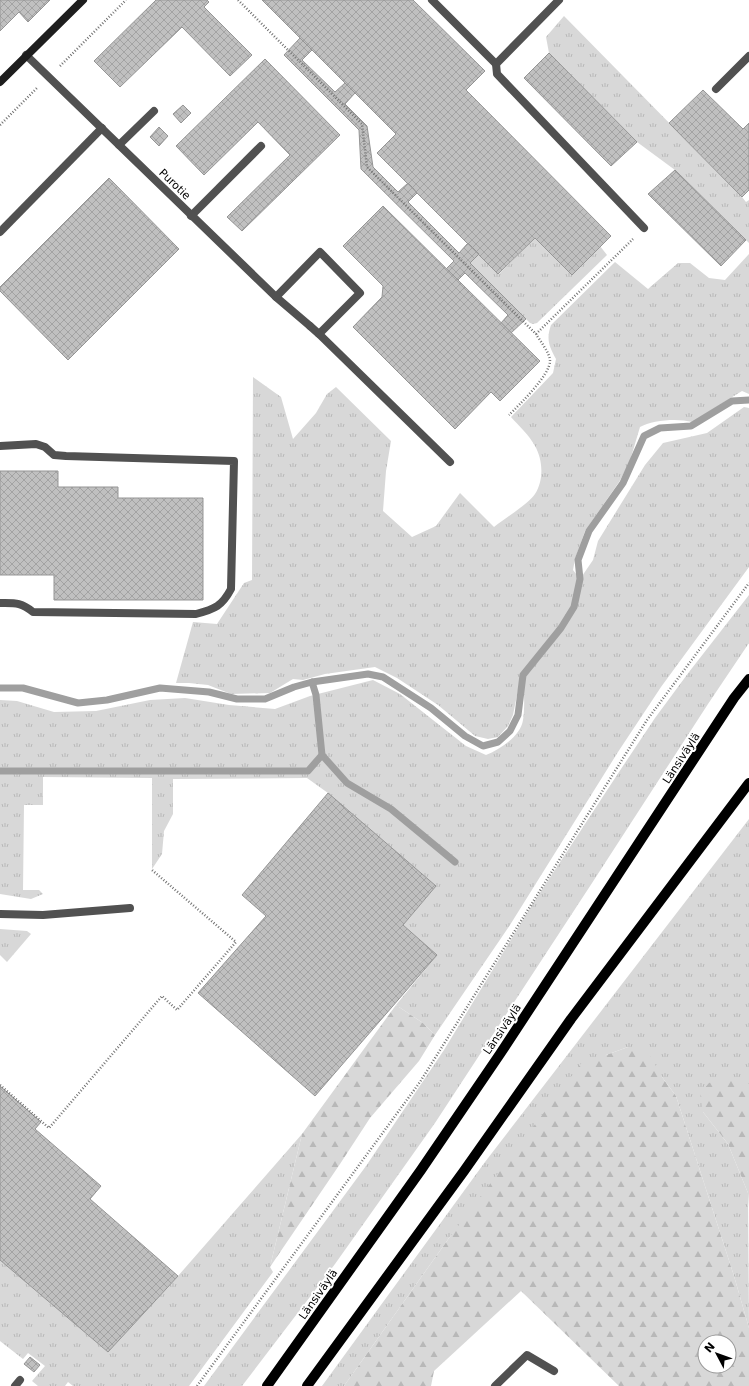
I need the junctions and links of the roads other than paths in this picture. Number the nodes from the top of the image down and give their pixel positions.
1 (83, 0) edge
2 (432, 0) edge
3 (559, 0) edge
4 (26, 55) junction
5 (749, 56) edge
6 (496, 64) junction
7 (0, 82) edge
8 (716, 89) dead end
9 (154, 111) dead end
10 (102, 128) junction
11 (119, 145) junction
12 (261, 146) dead end
13 (192, 216) junction
14 (644, 228) road end
15 (0, 232) edge
16 (276, 297) junction
17 (320, 334) junction
18 (0, 446) edge
19 (450, 462) dead end
20 (0, 603) edge
21 (749, 678) edge
22 (749, 783) edge
23 (130, 908) dead end
24 (0, 914) edge
25 (554, 1371) dead end
26 (267, 1386) edge
27 (307, 1386) edge
28 (495, 1386) edge

1 - 4 street
2 - 6 street
3 - 6 street
4 - 7 street
4 - 10 street, Purotie
5 - 8 street
6 - 14 street
9 - 11 street
10 - 11 street, Purotie
10 - 15 street
11 - 13 street, Purotie
12 - 13 street
13 - 16 street, Purotie
16 - 17 street, Purotie
16 - 17 street
17 - 19 street, Purotie
18 - 20 street
21 - 26 main road, Länsiväylä
22 - 27 main road
23 - 24 street
25 - 28 street

